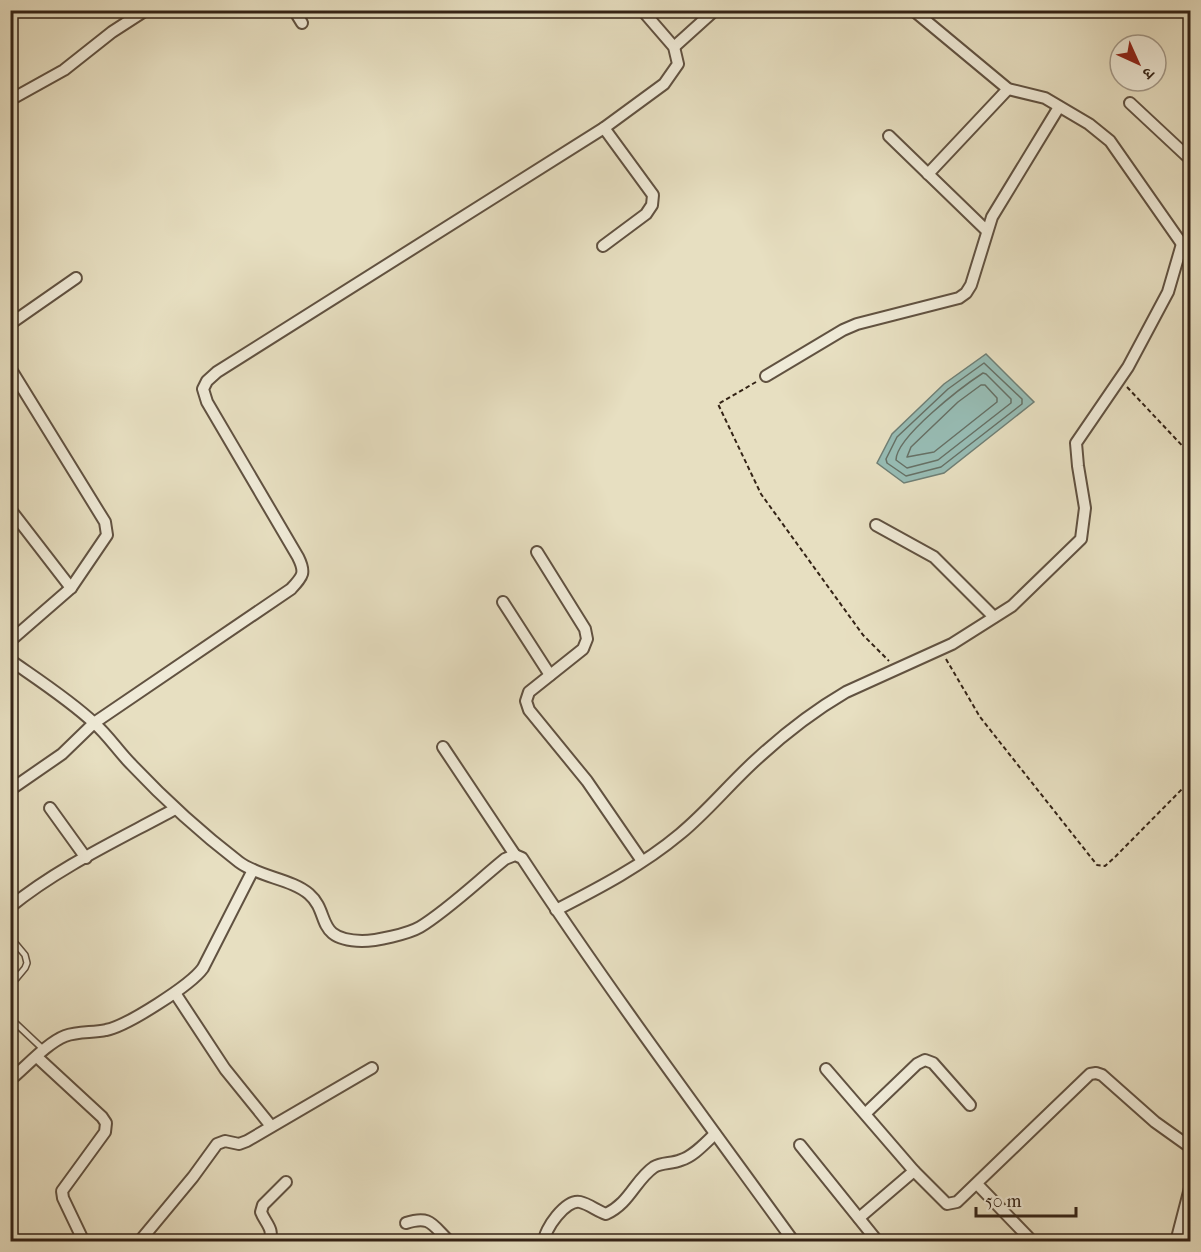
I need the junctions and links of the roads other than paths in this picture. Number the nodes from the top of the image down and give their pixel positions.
1 (146, 10) edge
2 (294, 10) edge
3 (642, 10) edge
4 (715, 10) edge
5 (915, 11) edge
6 (302, 23) dead end
7 (674, 47) junction
8 (1008, 89) junction
9 (10, 100) edge
10 (1130, 103) dead end
11 (1059, 107) junction
12 (604, 128) junction
13 (889, 136) dead end
14 (1191, 159) edge
15 (928, 174) junction
16 (986, 230) junction
17 (1186, 241) edge
18 (603, 246) dead end
19 (76, 278) dead end
20 (10, 324) edge
21 (10, 368) edge
22 (766, 375) road end
23 (10, 509) edge
24 (876, 525) dead end
25 (537, 552) dead end
26 (71, 588) junction
27 (503, 602) dead end
28 (994, 617) junction
29 (10, 641) edge
30 (10, 660) edge
31 (550, 675) junction
32 (94, 723) junction
33 (443, 747) dead end
34 (10, 790) edge
35 (50, 808) dead end
36 (175, 809) junction
37 (515, 855) junction
38 (86, 858) junction
39 (642, 861) junction
40 (253, 870) junction
41 (10, 908) edge
42 (556, 910) junction
43 (10, 937) edge
44 (10, 986) edge
45 (175, 993) junction
46 (10, 1018) edge
47 (41, 1054) junction
48 (372, 1068) dead end
49 (826, 1069) dead end
50 (10, 1080) edge
51 (970, 1105) dead end
52 (866, 1113) junction
53 (271, 1126) junction
54 (715, 1134) junction
55 (800, 1145) dead end
56 (1191, 1147) edge
57 (914, 1171) junction
58 (286, 1182) dead end
59 (977, 1184) junction
60 (1191, 1188) edge
61 (859, 1218) junction
62 (406, 1223) dead end
63 (876, 1241) edge
64 (84, 1242) edge
65 (140, 1242) edge
66 (269, 1242) edge
67 (450, 1242) edge
68 (544, 1242) edge
69 (794, 1242) edge
70 (1033, 1242) edge
71 (1176, 1242) edge

1 - 9 street
2 - 6 street
3 - 7 street
4 - 7 street
5 - 8 street
7 - 12 street
8 - 11 street
8 - 15 street
10 - 14 street
11 - 16 street
11 - 17 street
12 - 18 street
12 - 32 street
13 - 15 street
15 - 16 street
16 - 22 street
17 - 28 street
19 - 20 street
21 - 26 street
23 - 26 street
24 - 28 street
25 - 31 street
26 - 29 street
27 - 31 street
28 - 39 street
30 - 32 street
31 - 39 street
32 - 34 street
32 - 36 street
33 - 37 street
35 - 38 street
36 - 38 street
36 - 40 street
37 - 40 street
37 - 42 street
38 - 41 street
39 - 42 street
40 - 45 street
42 - 54 street
43 - 44 lane
45 - 47 street
45 - 53 street
46 - 47 lane
47 - 50 street
47 - 64 street
48 - 53 street
49 - 52 street
51 - 52 street
52 - 57 street
53 - 65 street
54 - 68 street
54 - 69 street
55 - 61 street
56 - 59 street
57 - 59 street
57 - 61 street
58 - 66 street
59 - 70 street
60 - 71 street
61 - 63 street
62 - 67 street

